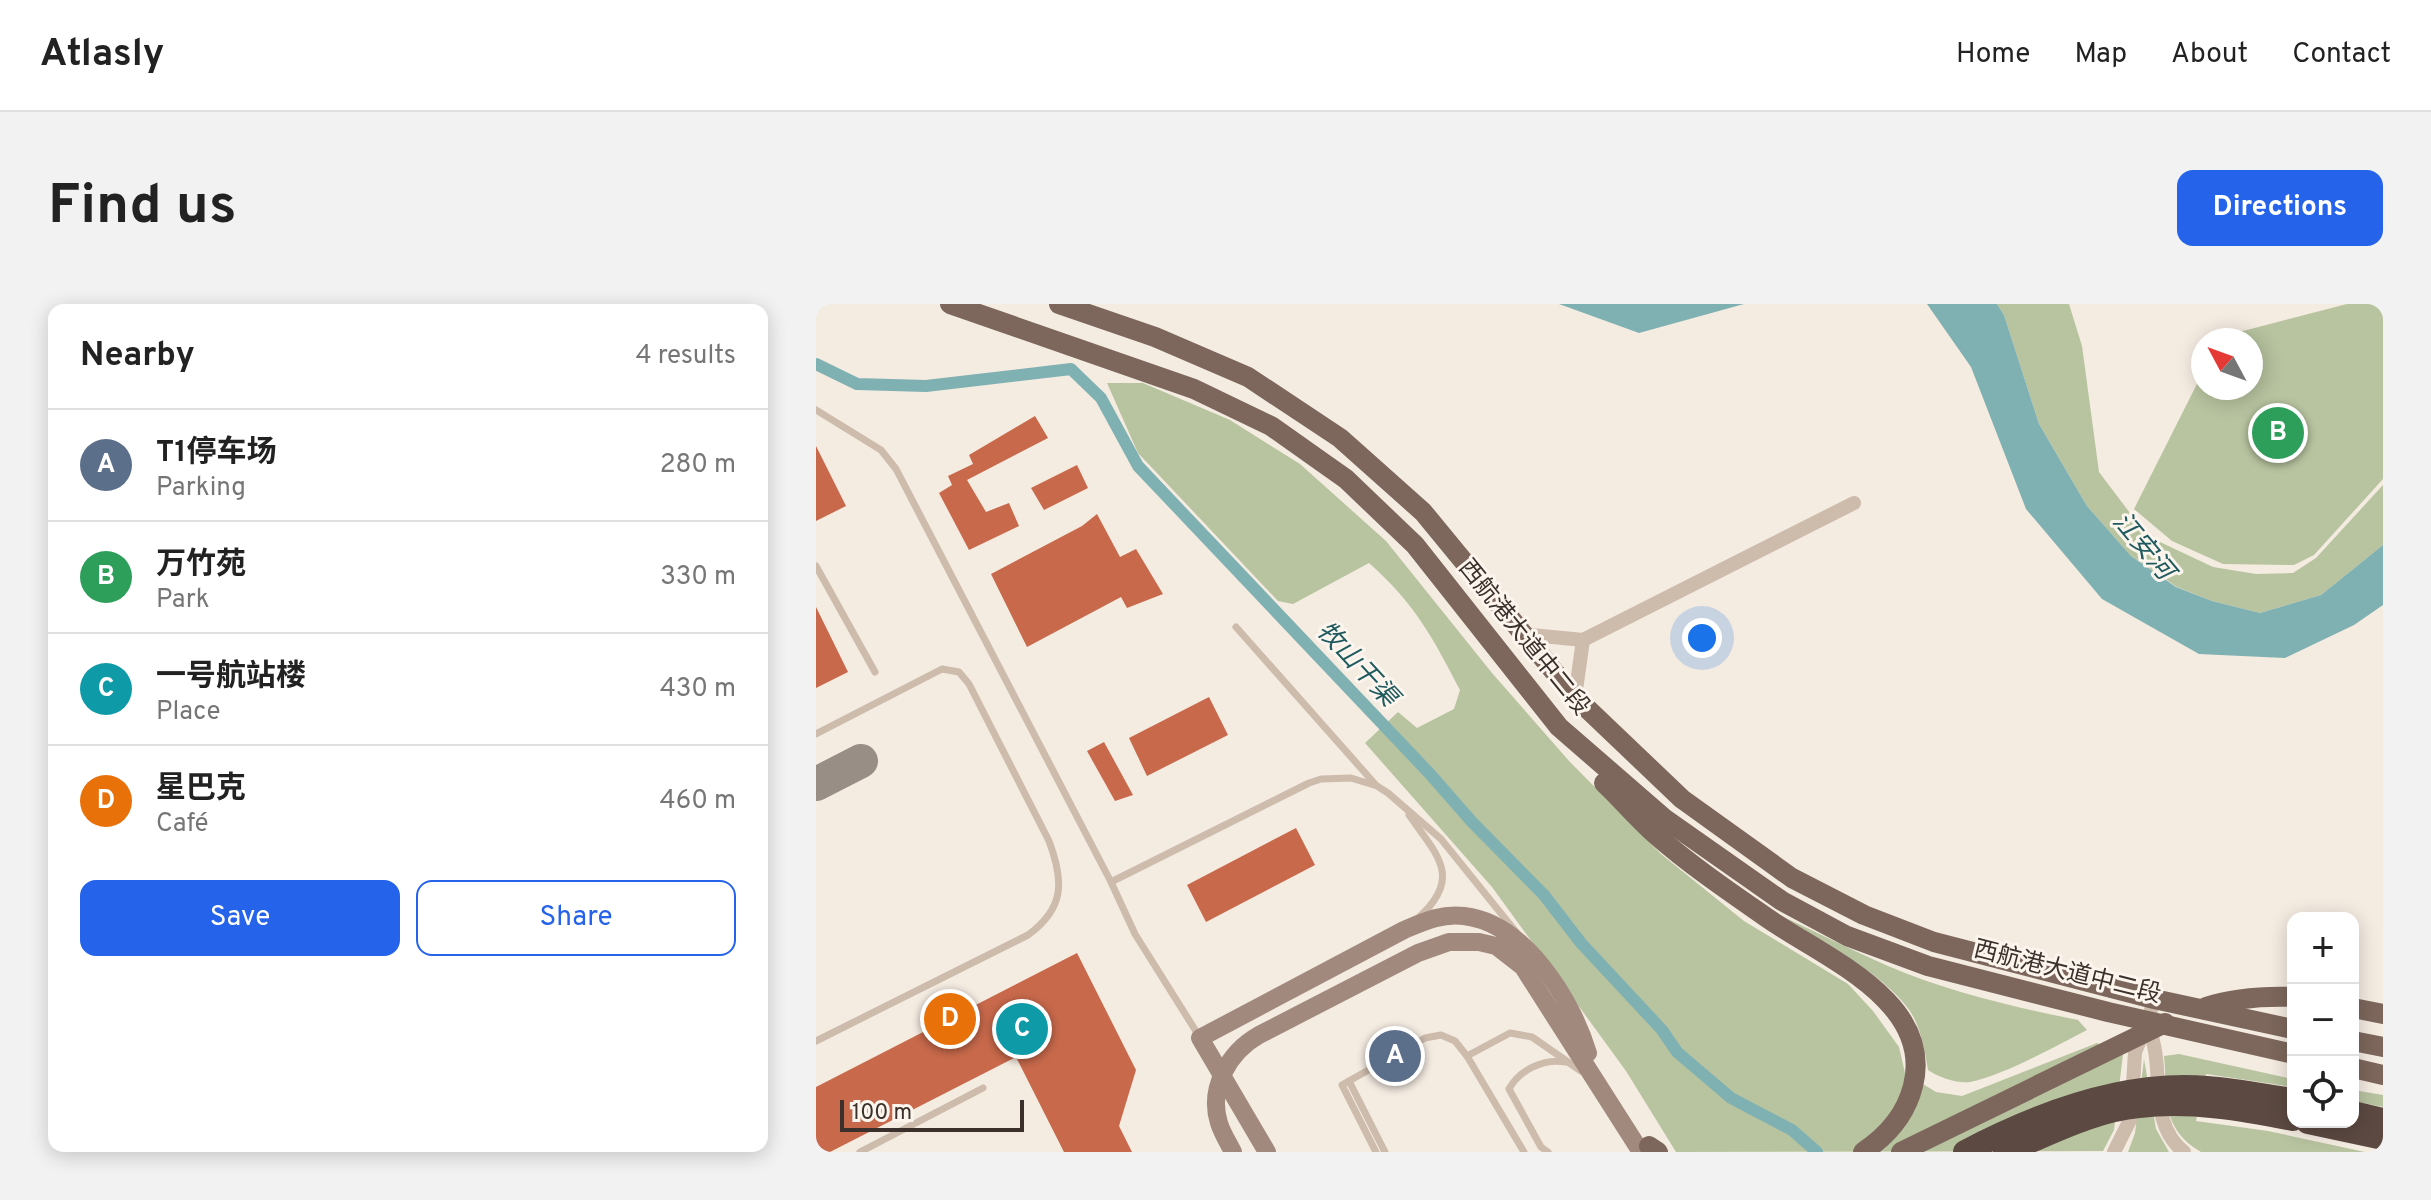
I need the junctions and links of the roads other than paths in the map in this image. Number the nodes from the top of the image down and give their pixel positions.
1 (950, 304) edge
2 (1059, 304) edge
3 (816, 410) edge
4 (1854, 503) dead end
5 (816, 566) edge
6 (1236, 627) dead end
7 (1522, 634) junction
8 (1583, 640) junction
9 (875, 672) dead end
10 (1575, 697) junction
11 (1559, 727) junction
12 (816, 734) edge
13 (1377, 786) junction
14 (1403, 807) junction
15 (1111, 882) junction
16 (1404, 930) junction
17 (1528, 961) junction
18 (2287, 997) edge
19 (2154, 999) junction
20 (2359, 1009) edge
21 (2383, 1014) edge
22 (2148, 1021) junction
23 (2287, 1028) edge
24 (1200, 1038) junction
25 (816, 1041) edge
26 (2359, 1042) edge
27 (2383, 1047) edge
28 (2287, 1053) edge
29 (1467, 1056) junction
30 (1572, 1063) junction
31 (2359, 1069) edge
32 (2383, 1075) edge
33 (1346, 1083) junction
34 (983, 1088) dead end
35 (1602, 1089) junction
36 (2287, 1099) edge
37 (2359, 1114) edge
38 (2287, 1118) edge
39 (2383, 1120) edge
40 (2336, 1128) edge
41 (2383, 1138) edge
42 (1650, 1151) edge
43 (860, 1152) edge
44 (1233, 1152) edge
45 (1267, 1152) edge
46 (1376, 1152) edge
47 (1385, 1152) edge
48 (1524, 1152) edge
49 (1548, 1152) edge
50 (1863, 1152) edge
51 (1901, 1152) edge
52 (1965, 1152) edge
53 (2005, 1152) edge
54 (2114, 1152) edge
55 (2184, 1152) edge

1 - 11 main road, 西航港大道中二段
2 - 7 main road, 西航港大道中二段
3 - 15 lane
4 - 8 street
5 - 9 lane
6 - 13 lane
7 - 8 street
7 - 10 main road, 西航港大道中二段
8 - 10 street
10 - 19 main road, 西航港大道中二段
11 - 22 main road, 西航港大道中二段
11 - 50 main road
12 - 25 lane
13 - 14 lane
13 - 15 lane
14 - 16 lane
14 - 17 lane
15 - 24 lane
16 - 17 main road
16 - 24 main road
17 - 35 main road
17 - 44 main road
18 - 51 main road
19 - 22 street
19 - 23 main road, 西航港大道中二段
20 - 21 main road
22 - 28 main road, 西航港大道中二段
22 - 54 street
22 - 55 street
24 - 45 main road
26 - 27 main road
29 - 30 lane
29 - 33 lane
29 - 48 lane
30 - 35 lane
30 - 49 lane
31 - 32 main road
33 - 46 lane
33 - 47 lane
34 - 43 lane
35 - 42 main road
36 - 52 highway
37 - 39 highway
38 - 53 highway
40 - 41 highway

